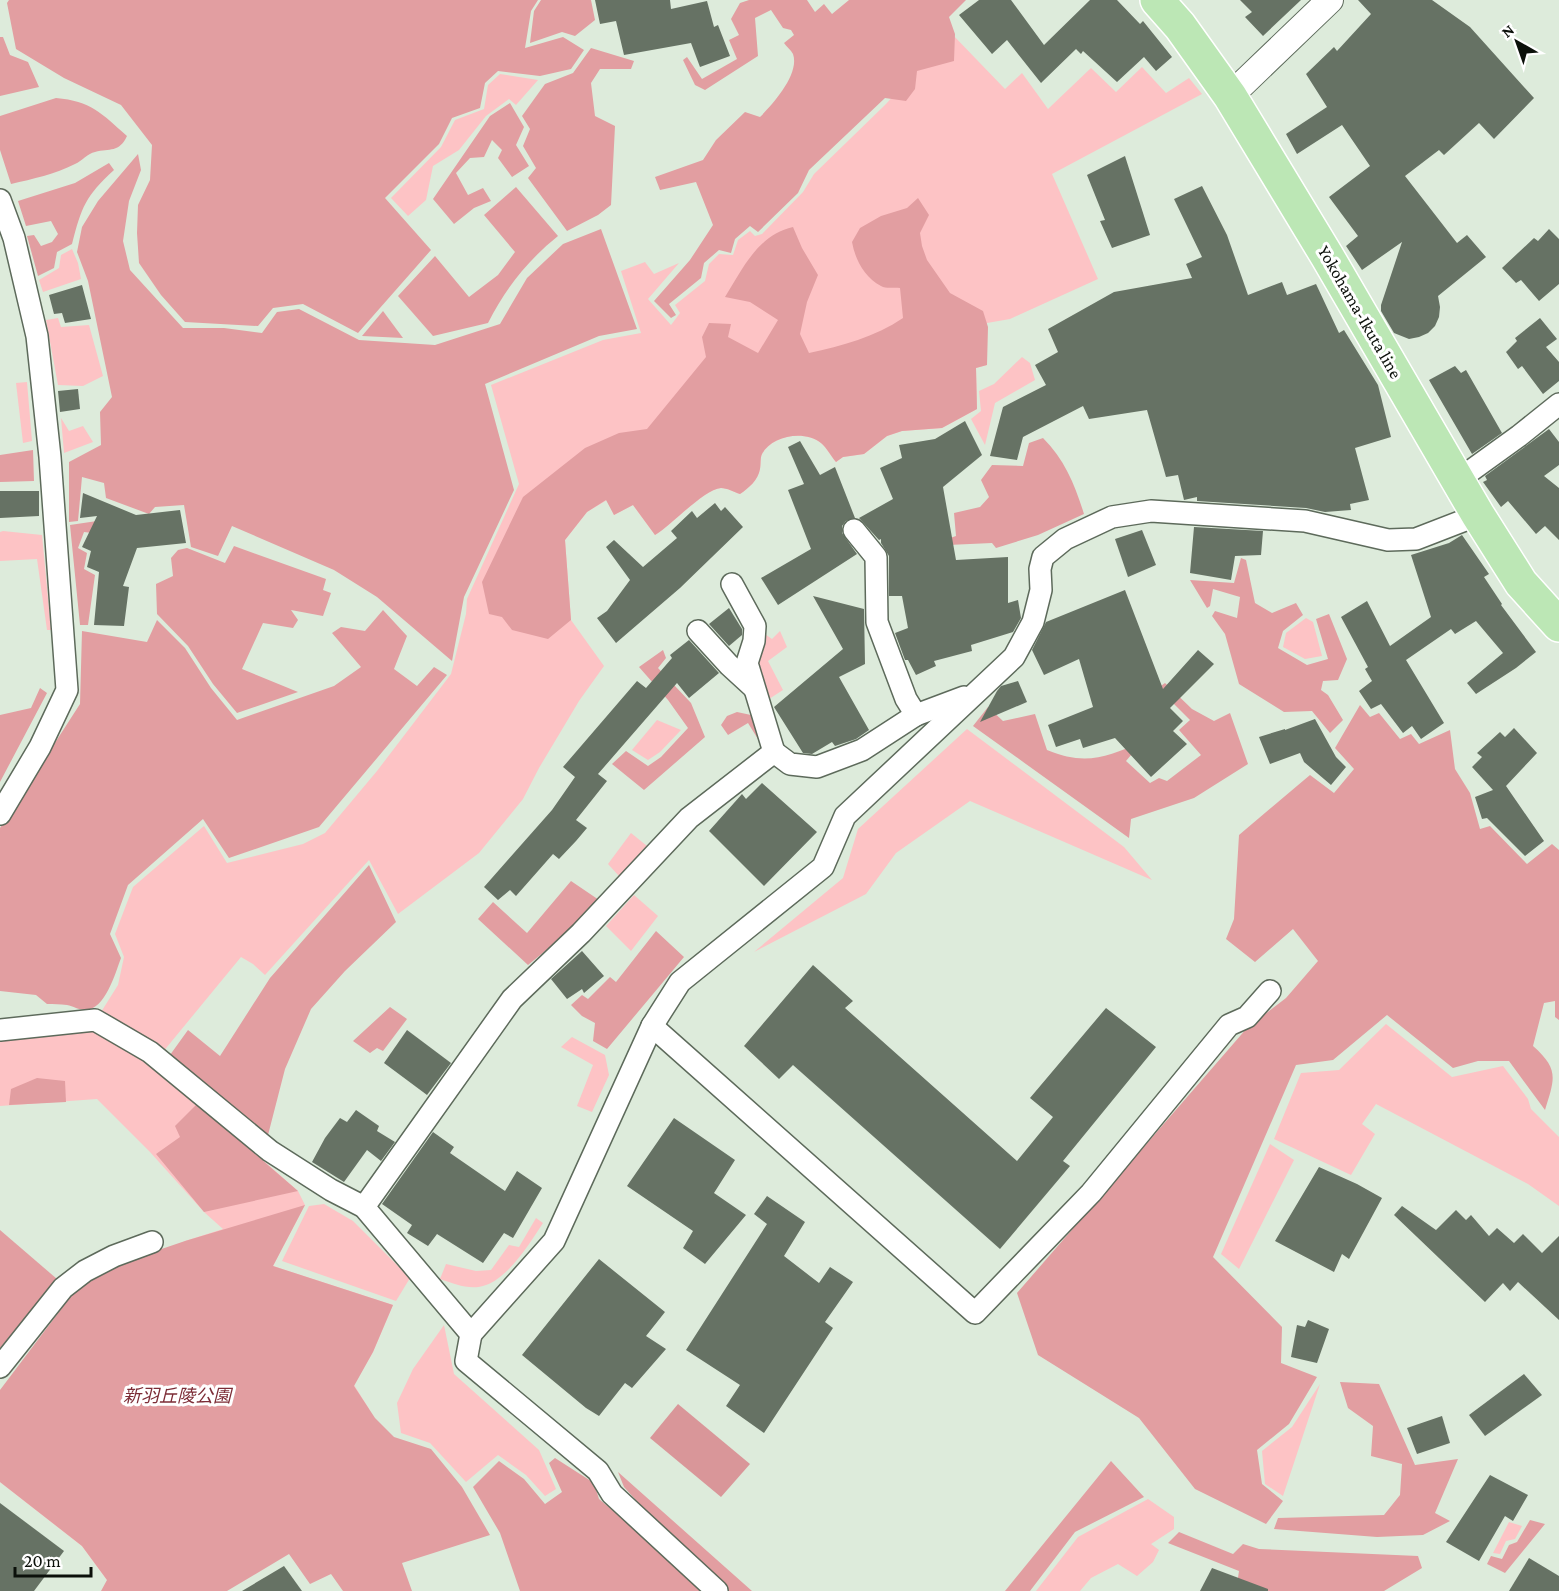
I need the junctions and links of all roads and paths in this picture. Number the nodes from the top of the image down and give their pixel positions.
1 (1157, 0) edge
2 (1330, 0) edge
3 (1230, 96) junction
4 (0, 200) edge
5 (1559, 404) edge
6 (1458, 480) junction
7 (1478, 515) junction
8 (854, 530) dead end
9 (732, 584) dead end
10 (1559, 625) edge
11 (698, 631) dead end
12 (754, 688) junction
13 (975, 692) junction
14 (916, 715) junction
15 (774, 752) junction
16 (0, 814) edge
17 (1270, 991) dead end
18 (652, 1026) junction
19 (0, 1030) edge
20 (364, 1207) junction
21 (152, 1242) dead end
22 (471, 1334) junction
23 (0, 1368) edge
24 (717, 1591) edge

1 - 3 main road, Yokohama-Ikuta line
2 - 3 street
3 - 6 main road, Yokohama-Ikuta line
4 - 16 street
5 - 6 street
6 - 7 main road, Yokohama-Ikuta line
7 - 10 main road, Yokohama-Ikuta line
7 - 13 street
8 - 14 street
9 - 12 street
11 - 12 street
12 - 15 street
13 - 14 street
13 - 18 street
14 - 15 street
15 - 20 street
17 - 18 street
18 - 22 street
19 - 20 street
20 - 22 street
21 - 23 street
22 - 24 street

